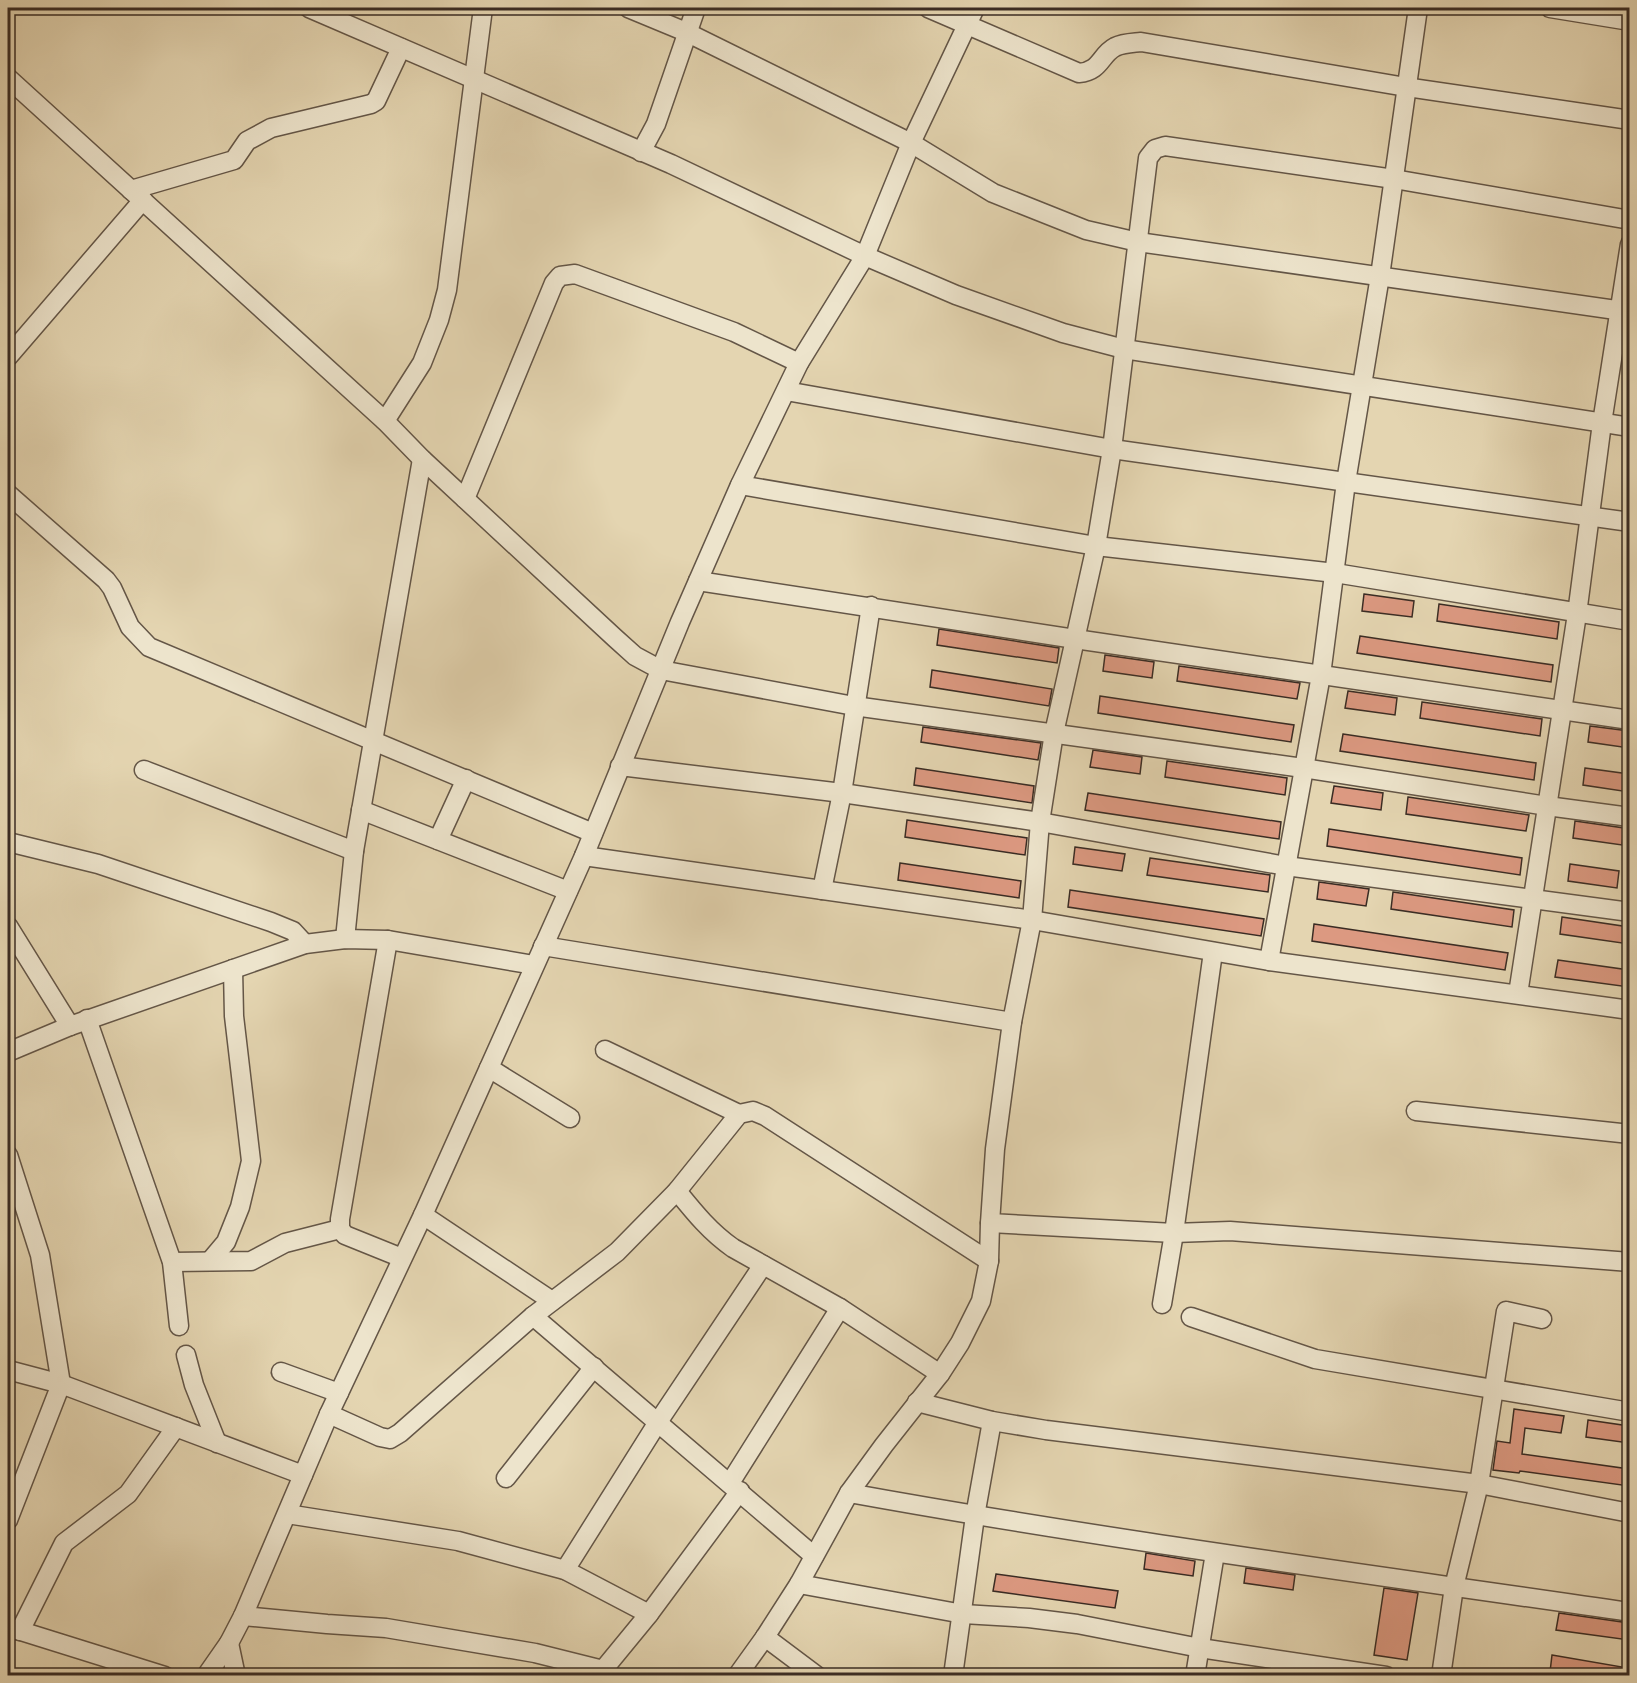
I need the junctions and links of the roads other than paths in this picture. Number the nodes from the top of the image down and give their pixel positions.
1 (309, 8) edge
2 (483, 8) edge
3 (628, 8) edge
4 (696, 8) edge
5 (928, 8) edge
6 (975, 8) edge
7 (1418, 8) edge
8 (1550, 8) edge
9 (1629, 21) edge
10 (968, 25) junction
11 (686, 32) junction
12 (401, 48) junction
13 (8, 78) edge
14 (474, 80) junction
15 (1406, 87) junction
16 (17, 96) edge
17 (1629, 120) edge
18 (911, 142) junction
19 (640, 152) junction
20 (1394, 179) junction
21 (137, 195) junction
22 (1629, 220) edge
23 (1138, 242) junction
24 (1629, 244) edge
25 (865, 256) junction
26 (1380, 276) junction
27 (1625, 312) edge
28 (1124, 349) junction
29 (11, 350) edge
30 (799, 363) junction
31 (1362, 386) junction
32 (786, 391) junction
33 (385, 421) junction
34 (1602, 423) junction
35 (1629, 427) edge
36 (1112, 449) junction
37 (422, 459) junction
38 (1346, 482) junction
39 (740, 485) junction
40 (8, 494) edge
41 (465, 499) junction
42 (1590, 516) junction
43 (1629, 522) edge
44 (1096, 546) junction
45 (1335, 573) junction
46 (698, 581) junction
47 (871, 606) junction
48 (1577, 614) junction
49 (1629, 621) edge
50 (1075, 639) junction
51 (661, 670) junction
52 (1321, 675) junction
53 (854, 706) junction
54 (1562, 709) junction
55 (1629, 720) edge
56 (1054, 733) junction
57 (374, 741) junction
58 (620, 766) junction
59 (1303, 768) junction
60 (144, 770) dead end
61 (466, 779) junction
62 (842, 793) junction
63 (1547, 806) junction
64 (362, 810) junction
65 (1629, 817) edge
66 (1040, 822) junction
67 (593, 833) junction
68 (438, 840) junction
69 (8, 842) edge
70 (354, 851) junction
71 (584, 856) junction
72 (1286, 866) junction
73 (822, 890) junction
74 (568, 891) junction
75 (1532, 898) junction
76 (1629, 912) edge
77 (1032, 920) junction
78 (8, 926) edge
79 (345, 939) junction
80 (388, 940) junction
81 (305, 944) junction
82 (543, 946) junction
83 (1214, 952) junction
84 (1269, 961) junction
85 (534, 965) junction
86 (233, 969) junction
87 (1518, 994) junction
88 (1629, 1010) edge
89 (87, 1019) junction
90 (1012, 1022) junction
91 (70, 1026) junction
92 (605, 1050) dead end
93 (8, 1052) edge
94 (489, 1068) junction
95 (1416, 1111) dead end
96 (739, 1114) junction
97 (570, 1118) dead end
98 (1629, 1134) edge
99 (8, 1155) edge
100 (677, 1191) junction
101 (423, 1215) junction
102 (990, 1223) junction
103 (340, 1229) junction
104 (1174, 1233) junction
105 (402, 1258) junction
106 (210, 1261) junction
107 (988, 1261) junction
108 (172, 1262) junction
109 (1629, 1262) edge
110 (763, 1265) junction
111 (552, 1301) junction
112 (1162, 1304) dead end
113 (840, 1308) junction
114 (533, 1316) junction
115 (1191, 1317) dead end
116 (1542, 1319) dead end
117 (178, 1326) dead end
118 (186, 1355) dead end
119 (594, 1368) junction
120 (8, 1370) edge
121 (281, 1372) dead end
122 (940, 1374) junction
123 (61, 1384) junction
124 (1495, 1389) junction
125 (339, 1393) junction
126 (917, 1402) junction
127 (1629, 1412) edge
128 (329, 1414) junction
129 (992, 1421) junction
130 (658, 1422) junction
131 (176, 1427) junction
132 (217, 1443) junction
133 (303, 1475) junction
134 (506, 1478) dead end
135 (1479, 1484) junction
136 (735, 1487) junction
137 (849, 1493) junction
138 (1629, 1513) edge
139 (287, 1514) junction
140 (975, 1516) junction
141 (8, 1520) edge
142 (1215, 1553) junction
143 (814, 1556) junction
144 (565, 1570) junction
145 (799, 1584) junction
146 (1454, 1587) junction
147 (1629, 1612) edge
148 (649, 1614) junction
149 (963, 1614) junction
150 (243, 1616) junction
151 (14, 1629) edge
152 (765, 1637) junction
153 (229, 1643) junction
154 (1200, 1648) junction
155 (165, 1676) edge
156 (206, 1676) edge
157 (236, 1676) edge
158 (737, 1676) edge
159 (817, 1676) edge
160 (953, 1676) edge
161 (1195, 1676) edge
162 (1386, 1676) edge
163 (1442, 1676) edge

1 - 12 street
2 - 14 street
3 - 11 street
4 - 11 street
5 - 10 street
6 - 10 street
7 - 15 street
8 - 9 street
10 - 15 street
10 - 18 street
11 - 18 street
11 - 19 street
12 - 14 street
12 - 21 street
13 - 16 street
14 - 19 street
14 - 33 street
15 - 17 street
15 - 20 street
16 - 21 street
18 - 23 street
18 - 25 street
19 - 25 street
20 - 22 street
20 - 23 street
20 - 26 street
21 - 29 street
21 - 33 street
23 - 26 street
23 - 28 street
24 - 27 street
25 - 28 street
25 - 30 street
26 - 27 street
26 - 31 street
27 - 34 street
28 - 31 street
28 - 36 street
30 - 32 street
30 - 41 street
31 - 34 street
31 - 38 street
32 - 36 street
32 - 39 street
33 - 37 street
34 - 35 street
34 - 42 street
36 - 38 street
36 - 44 street
37 - 41 street
37 - 57 street
38 - 42 street
38 - 45 street
39 - 44 street
39 - 46 street
40 - 57 street
41 - 51 street
42 - 43 street
42 - 48 street
44 - 45 street
44 - 50 street
45 - 48 street
45 - 52 street
46 - 47 street
46 - 51 street
47 - 50 street
47 - 53 street
48 - 49 street
48 - 54 street
50 - 52 street
50 - 56 street
51 - 53 street
51 - 58 street
52 - 54 street
52 - 59 street
53 - 56 street
53 - 62 street
54 - 55 street
54 - 63 street
56 - 59 street
56 - 66 street
57 - 61 street
57 - 64 street
58 - 62 street
58 - 67 street
59 - 63 street
59 - 72 street
60 - 70 street
61 - 67 street
61 - 68 street
62 - 66 street
62 - 73 street
63 - 65 street
63 - 75 street
64 - 68 street
64 - 70 street
66 - 72 street
66 - 77 street
67 - 71 street
68 - 74 street
69 - 81 street
70 - 79 street
71 - 73 street
71 - 74 street
72 - 75 street
72 - 84 street
73 - 77 street
74 - 82 street
75 - 76 street
75 - 87 street
77 - 83 street
77 - 90 street
78 - 91 street
79 - 80 street
79 - 81 street
80 - 85 street
80 - 103 street
81 - 86 street
82 - 85 street
82 - 90 street
83 - 84 street
83 - 104 street
84 - 87 street
85 - 94 street
86 - 89 street
86 - 106 street
87 - 88 street
89 - 91 street
89 - 108 street
90 - 102 street
91 - 93 street
92 - 96 street
94 - 97 street
94 - 101 street
95 - 98 street
96 - 100 street
96 - 107 street
99 - 123 street
100 - 110 street
100 - 111 street
101 - 105 street
101 - 111 street
102 - 104 street
102 - 107 street
103 - 105 street
103 - 106 street
104 - 109 street
104 - 112 street
105 - 125 street
106 - 108 street
107 - 122 street
108 - 117 street
110 - 113 street
110 - 130 street
111 - 114 street
113 - 122 street
113 - 136 street
114 - 119 street
114 - 128 street
115 - 124 street
116 - 124 street
118 - 132 street
119 - 130 street
119 - 134 street
120 - 123 street
121 - 125 street
122 - 126 street
123 - 131 street
123 - 141 street
124 - 127 street
124 - 135 street
125 - 128 street
126 - 129 street
126 - 137 street
128 - 133 street
129 - 135 street
129 - 140 street
130 - 136 street
130 - 144 street
131 - 132 street
131 - 151 street
132 - 133 street
133 - 139 street
135 - 138 street
135 - 146 street
136 - 143 street
136 - 148 street
137 - 140 street
137 - 143 street
139 - 144 street
139 - 150 street
140 - 142 street
140 - 149 street
142 - 146 street
142 - 154 street
143 - 145 street
144 - 148 street
145 - 149 street
145 - 152 street
146 - 147 street
146 - 163 street
148 - 150 street
149 - 154 street
149 - 160 street
150 - 153 street
151 - 155 street
152 - 158 street
152 - 159 street
153 - 156 street
153 - 157 street
154 - 161 street
154 - 162 street

